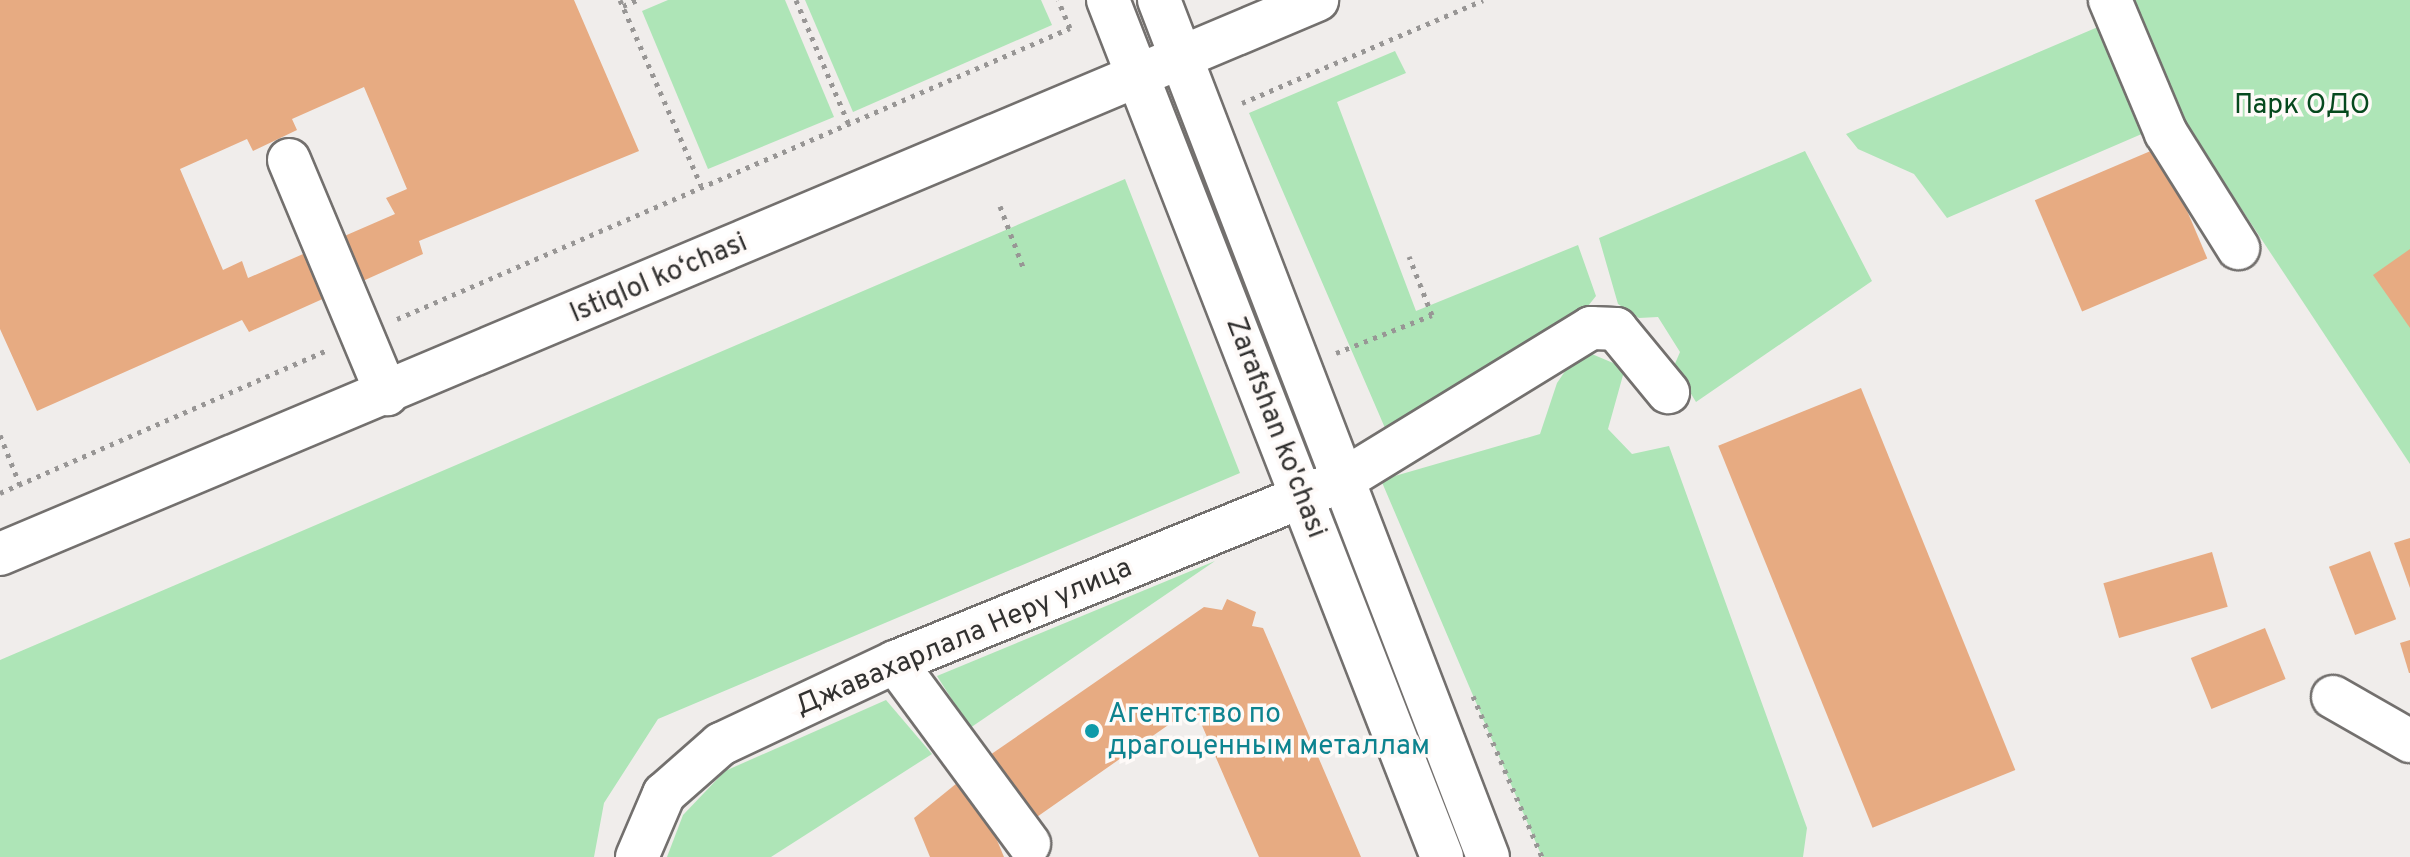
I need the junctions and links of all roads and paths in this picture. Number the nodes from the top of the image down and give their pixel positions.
1 (637, 0) edge
2 (796, 0) edge
3 (1058, 0) edge
4 (1108, 0) edge
5 (1159, 0) edge
6 (1317, 0) edge
7 (1483, 0) edge
8 (2110, 0) edge
9 (621, 3) edge
10 (1181, 58) junction
11 (1138, 77) junction
12 (1233, 107) dead end
13 (849, 125) junction
14 (289, 160) dead end
15 (701, 185) junction
16 (1000, 206) dead end
17 (2238, 248) dead end
18 (1409, 256) dead end
19 (1023, 267) dead end
20 (362, 334) junction
21 (1331, 355) dead end
22 (1668, 392) dead end
23 (387, 394) junction
24 (0, 435) edge
25 (1343, 480) junction
26 (20, 485) junction
27 (0, 493) edge
28 (1302, 496) junction
29 (0, 554) edge
30 (895, 662) junction
31 (2333, 697) dead end
32 (2410, 741) edge
33 (1029, 844) dead end
34 (637, 857) edge
35 (1442, 857) edge
36 (1488, 857) edge

1 - 9 path
2 - 13 path
3 - 13 path
4 - 11 street, Zarafshan ko'chasi
5 - 10 street, Zarafshan ko'chasi
6 - 10 street, Istiqlol ko‘chasi
7 - 12 path
8 - 17 street
9 - 15 path
10 - 11 street, Istiqlol ko‘chasi
10 - 25 street, Zarafshan ko'chasi
11 - 23 street, Istiqlol ko‘chasi
11 - 28 street, Zarafshan ko'chasi
13 - 15 path
14 - 20 street
15 - 20 path
16 - 19 path
18 - 21 path
20 - 23 street
20 - 26 path
22 - 25 street, Джавахарлала Неру улица
23 - 29 street, Istiqlol ko‘chasi
24 - 26 path
25 - 28 street, Джавахарлала Неру улица
25 - 36 street, Zarafshan ko'chasi
26 - 27 path
28 - 30 street, Джавахарлала Неру улица
28 - 35 street, Zarafshan ko'chasi
30 - 33 street
30 - 34 street, Джавахарлала Неру улица
31 - 32 street

